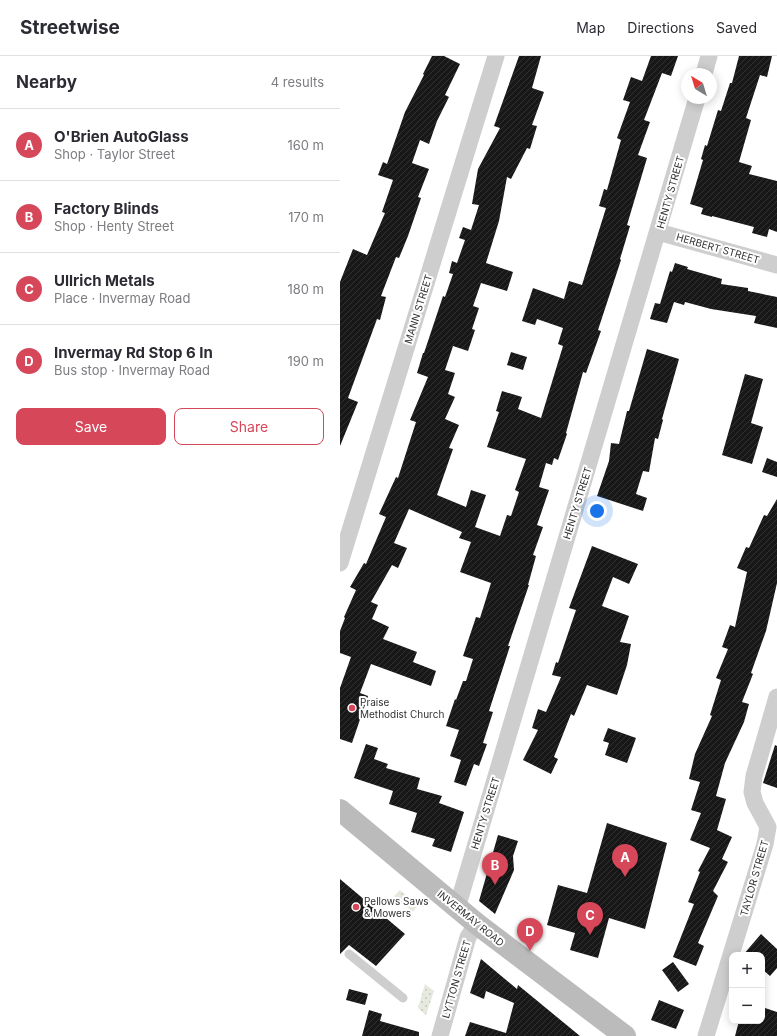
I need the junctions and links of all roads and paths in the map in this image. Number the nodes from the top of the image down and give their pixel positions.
1 (496, 56) edge
2 (709, 56) edge
3 (706, 68) edge
4 (695, 104) edge
5 (658, 232) junction
6 (777, 265) edge
7 (340, 563) edge
8 (777, 697) edge
9 (340, 810) edge
10 (772, 827) edge
11 (457, 908) junction
12 (477, 924) junction
13 (349, 954) dead end
14 (403, 998) dead end
15 (440, 1036) edge
16 (625, 1036) edge
17 (706, 1036) edge

1 - 7 street, MANN STREET
2 - 3 street
4 - 5 street, HENTY STREET
5 - 6 street, HERBERT STREET
5 - 11 street, HENTY STREET
8 - 10 street, TAYLOR STREET
9 - 11 main road, INVERMAY ROAD
10 - 17 street, TAYLOR STREET
11 - 12 main road, INVERMAY ROAD
12 - 15 street, LYTTON STREET
12 - 16 main road, INVERMAY ROAD
13 - 14 lane

